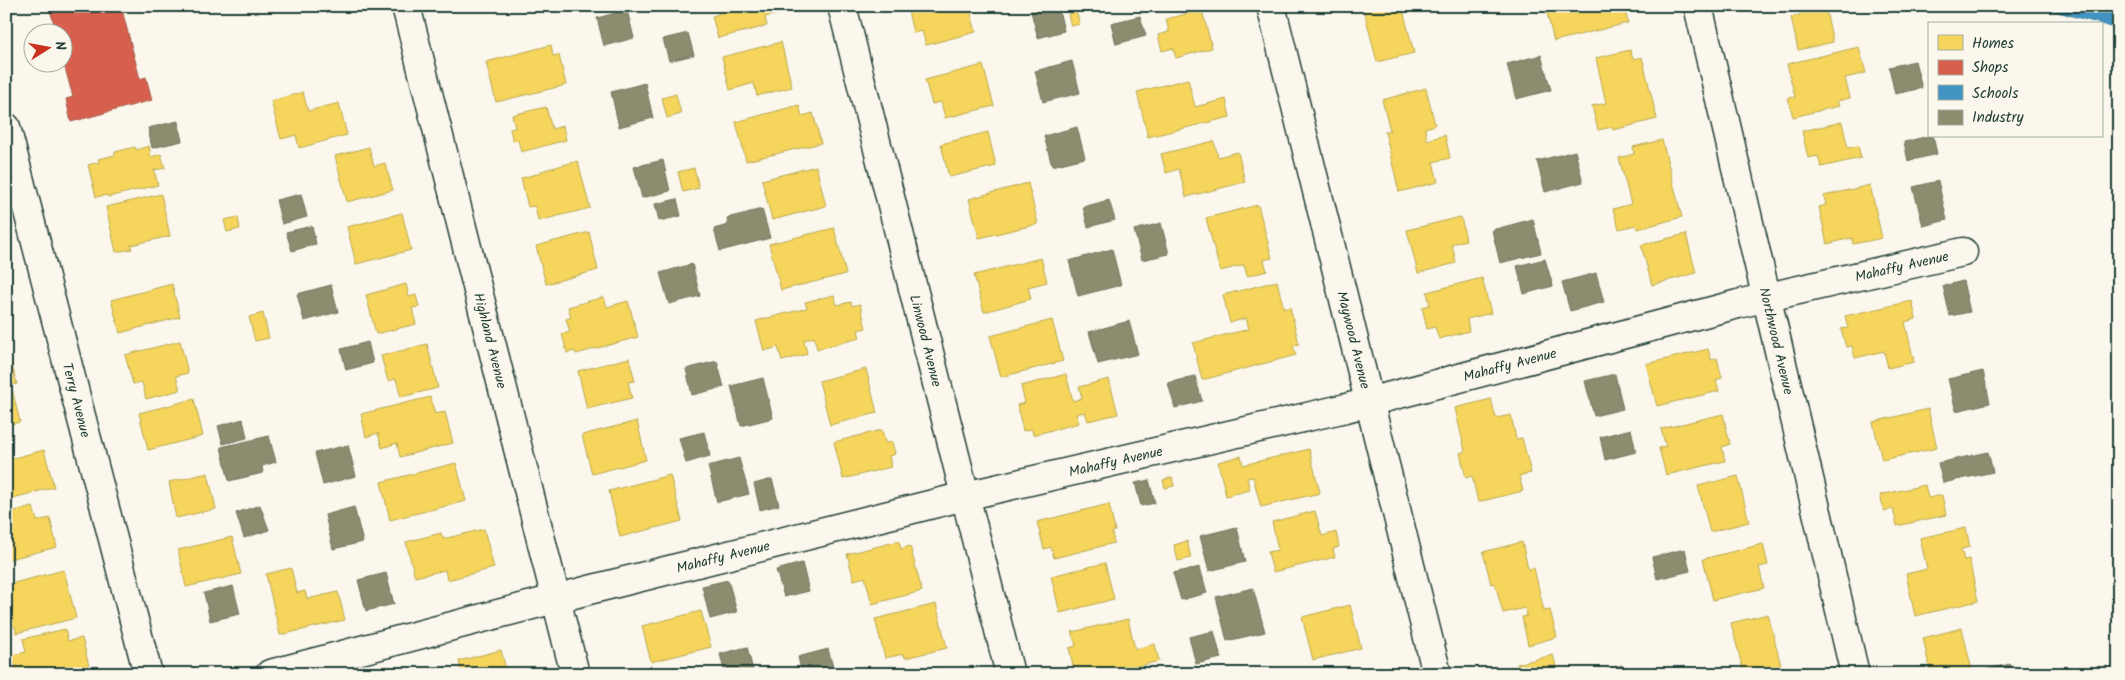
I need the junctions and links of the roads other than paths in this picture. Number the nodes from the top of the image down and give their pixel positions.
1 (406, 6) edge
2 (842, 6) edge
3 (1271, 6) edge
4 (1698, 6) edge
5 (6, 127) edge
6 (1963, 252) dead end
7 (1766, 297) junction
8 (1370, 402) junction
9 (965, 496) junction
10 (557, 598) junction
11 (148, 674) edge
12 (270, 674) edge
13 (575, 674) edge
14 (1010, 674) edge
15 (1437, 674) edge
16 (1855, 674) edge

1 - 10 street, Highland Avenue
2 - 9 street, Linwood Avenue
3 - 8 street, Maywood Avenue
4 - 7 street, Northwood Avenue
5 - 11 street, Terry Avenue
6 - 7 street, Mahaffy Avenue
7 - 8 street, Mahaffy Avenue
7 - 16 street, Northwood Avenue
8 - 9 street, Mahaffy Avenue
8 - 15 street, Maywood Avenue
9 - 10 street, Mahaffy Avenue
9 - 14 street, Linwood Avenue
10 - 12 street, Mahaffy Avenue
10 - 13 street, Highland Avenue

